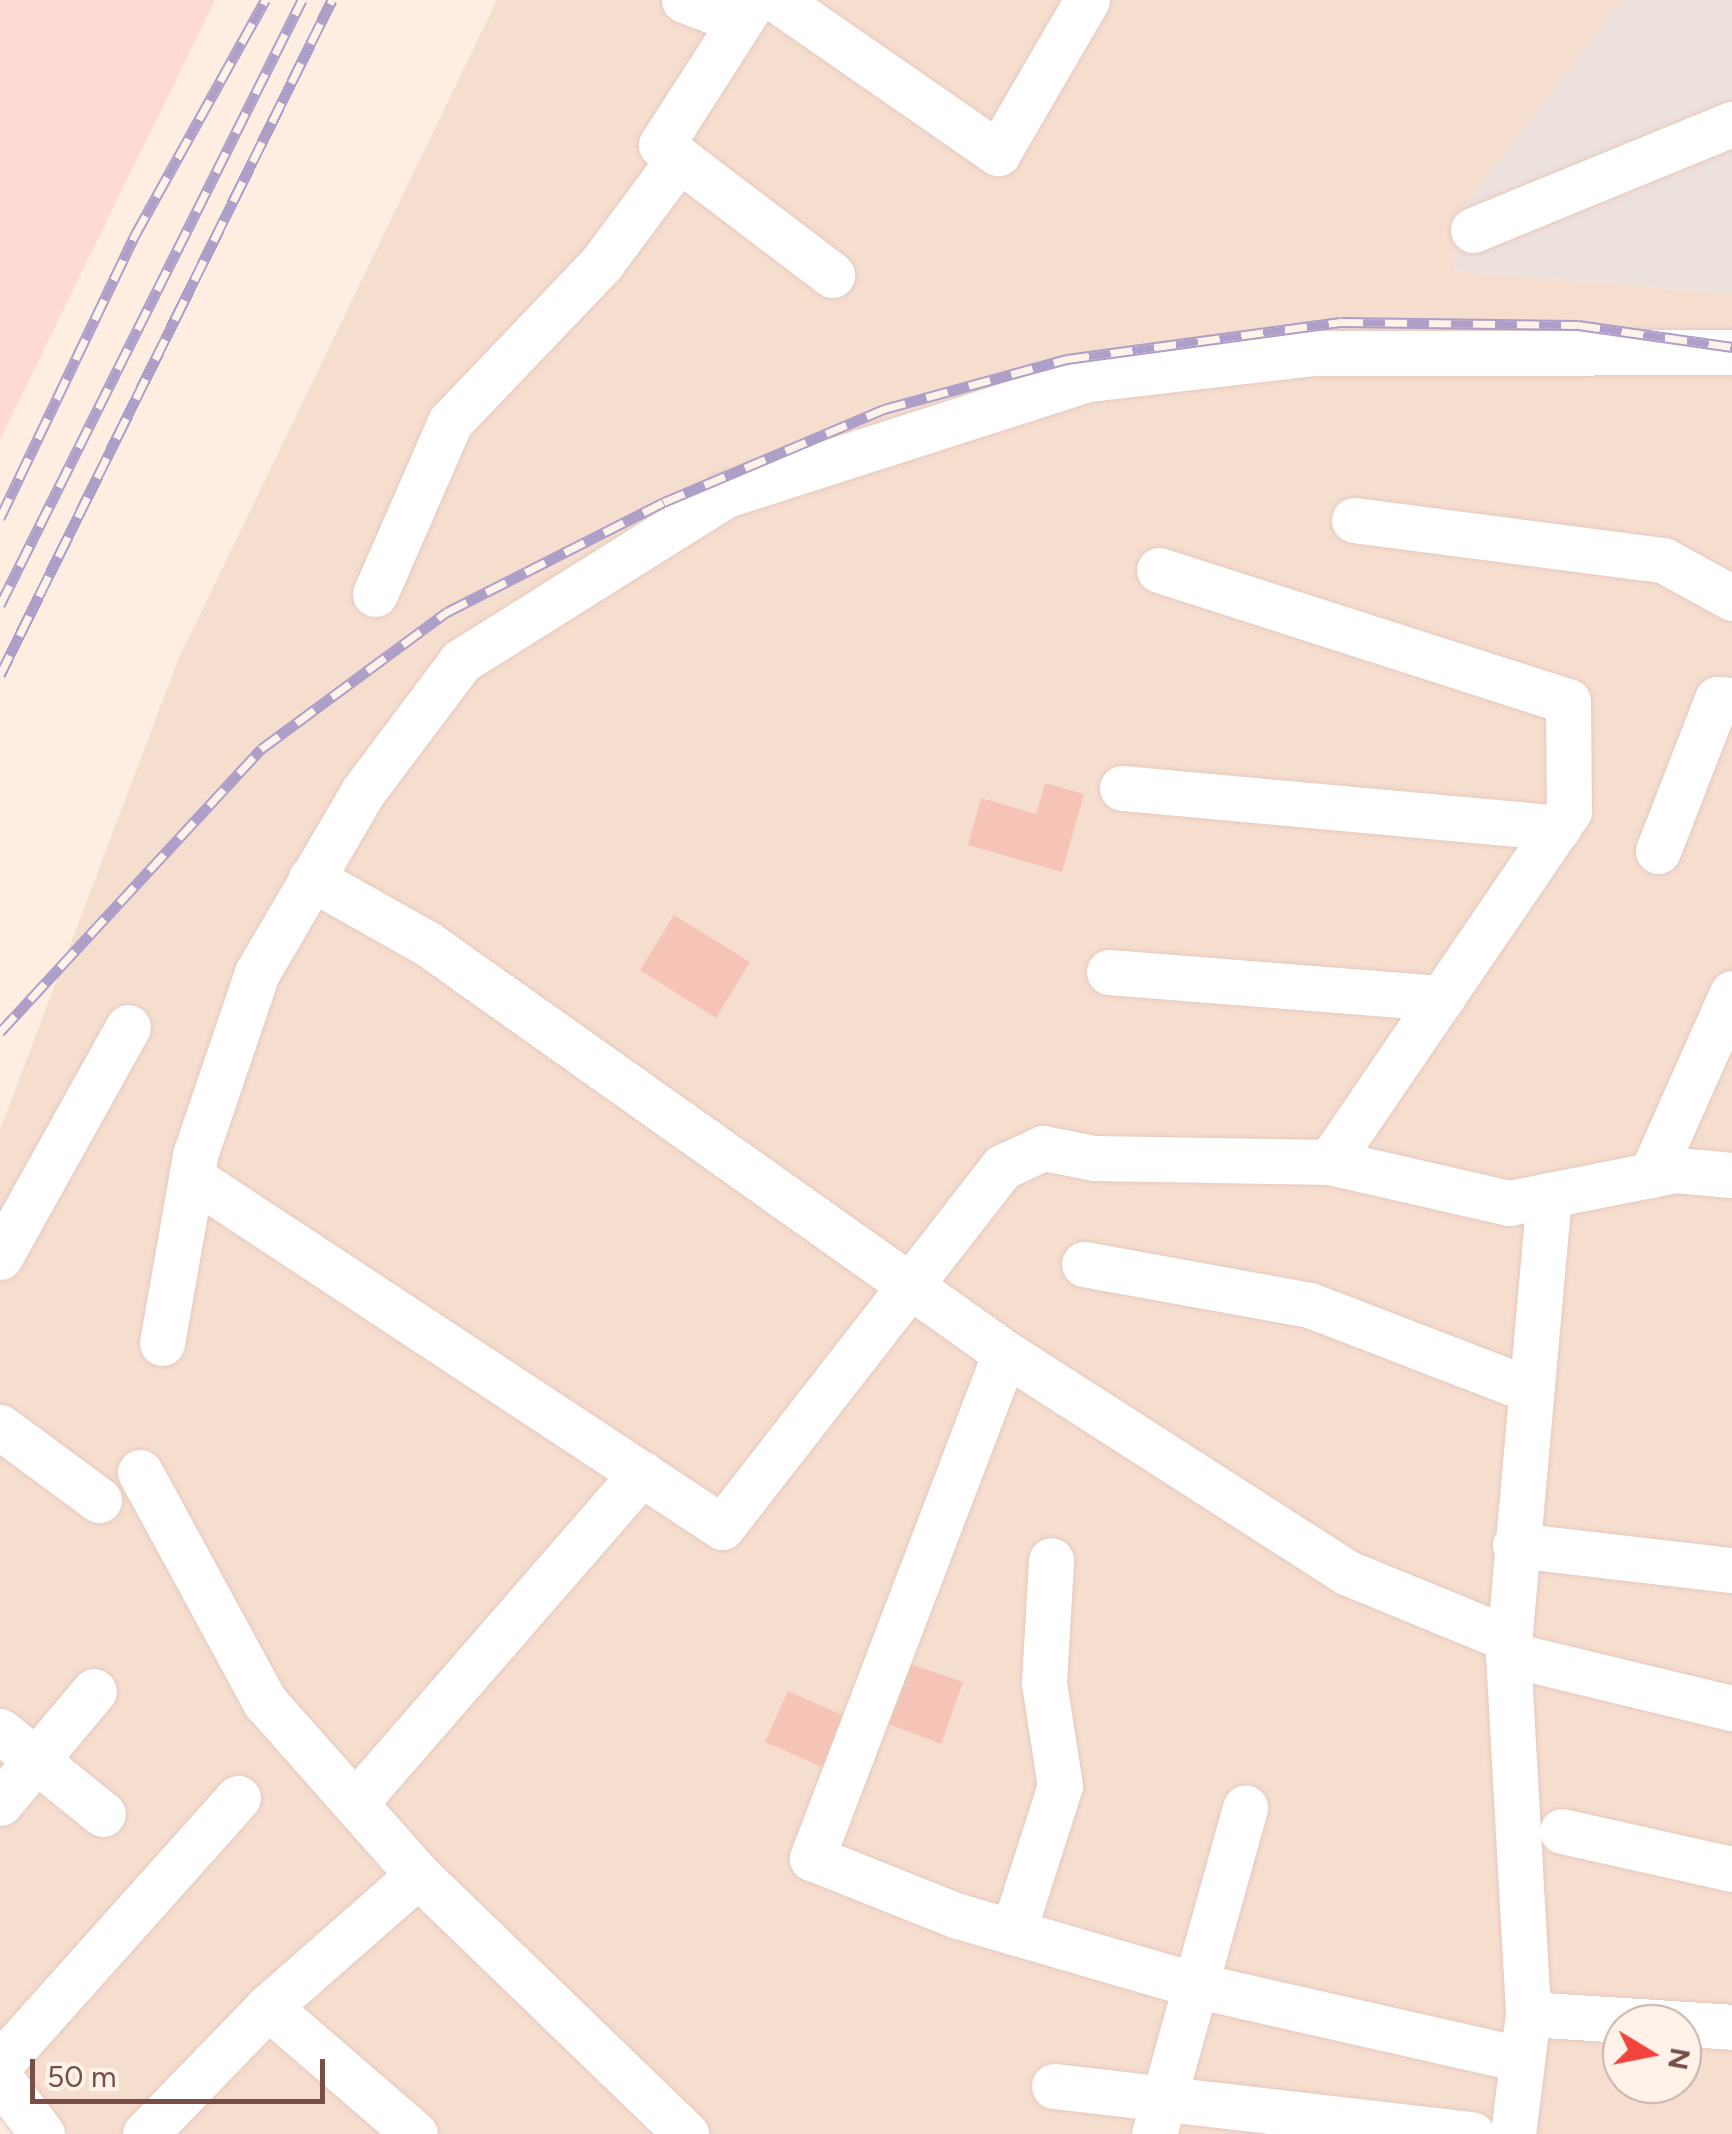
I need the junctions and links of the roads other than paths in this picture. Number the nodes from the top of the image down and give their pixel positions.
1 (684, 0) edge
2 (1087, 0) edge
3 (757, 7) edge
4 (1732, 124) edge
5 (679, 158) junction
6 (1473, 230) dead end
7 (832, 275) dead end
8 (1732, 352) edge
9 (1354, 520) dead end
10 (1159, 570) dead end
11 (375, 594) dead end
12 (1732, 598) edge
13 (1732, 700) edge
14 (1122, 788) dead end
15 (1558, 828) junction
16 (1658, 852) dead end
17 (311, 878) junction
18 (1109, 972) dead end
19 (1732, 993) edge
20 (1442, 998) junction
21 (128, 1027) dead end
22 (1330, 1162) junction
23 (1732, 1174) edge
24 (1651, 1175) junction
25 (192, 1178) junction
26 (1549, 1195) junction
27 (0, 1257) edge
28 (1084, 1264) dead end
29 (911, 1286) junction
30 (162, 1343) dead end
31 (1005, 1353) junction
32 (1530, 1390) junction
33 (0, 1428) edge
34 (140, 1472) dead end
35 (642, 1473) junction
36 (100, 1500) dead end
37 (1515, 1545) junction
38 (1052, 1560) dead end
39 (1732, 1570) edge
40 (1508, 1646) junction
41 (94, 1690) dead end
42 (1732, 1708) edge
43 (0, 1732) edge
44 (36, 1760) junction
45 (238, 1798) dead end
46 (0, 1803) edge
47 (355, 1803) junction
48 (1245, 1807) dead end
49 (103, 1814) dead end
50 (1562, 1831) dead end
51 (1732, 1869) edge
52 (418, 1876) junction
53 (1013, 1932) junction
54 (1199, 1986) junction
55 (268, 2007) junction
56 (1528, 2014) junction
57 (1732, 2027) edge
58 (1521, 2059) junction
59 (0, 2064) edge
60 (0, 2078) edge
61 (1054, 2086) dead end
62 (1159, 2116) edge
63 (404, 2131) edge
64 (42, 2134) edge
65 (145, 2134) edge
66 (686, 2134) edge
67 (1472, 2134) edge
68 (1513, 2134) edge

1 - 3 street
2 - 3 street
3 - 5 street
4 - 6 street
5 - 7 street
5 - 11 street
8 - 17 street
9 - 12 street
10 - 15 street
13 - 16 street
14 - 15 street
15 - 20 street
17 - 25 street
17 - 29 street
18 - 20 street
19 - 24 street
20 - 22 street
21 - 27 street
22 - 26 street
22 - 29 street
23 - 24 street
24 - 26 street
25 - 30 street
25 - 35 street
26 - 32 street
28 - 32 street
29 - 31 street
29 - 35 street
31 - 40 street
31 - 53 street
32 - 37 street
33 - 36 street
34 - 47 street
35 - 47 street
37 - 39 street
37 - 40 street
38 - 53 street
40 - 42 street
40 - 56 street
41 - 44 street
43 - 44 street
44 - 46 street
44 - 49 street
45 - 59 street
47 - 52 street
48 - 54 street
50 - 51 street
52 - 55 street
52 - 66 street
53 - 54 street
54 - 58 street
54 - 62 street
55 - 63 street
55 - 65 street
56 - 57 street
56 - 58 street
58 - 68 street
60 - 64 street
61 - 62 street
62 - 67 street

